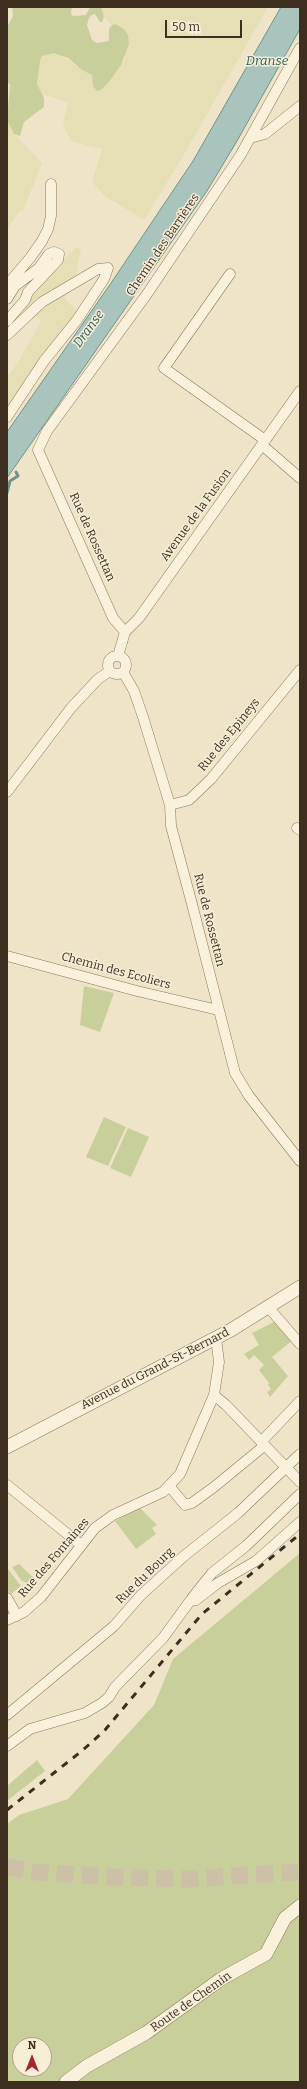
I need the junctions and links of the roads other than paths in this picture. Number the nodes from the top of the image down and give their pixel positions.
1 (300, 48) edge
2 (300, 106) edge
3 (250, 138) junction
4 (51, 184) dead end
5 (230, 274) dead end
6 (7, 285) edge
7 (7, 299) edge
8 (7, 321) edge
9 (7, 335) edge
10 (300, 391) edge
11 (7, 417) edge
12 (263, 442) junction
13 (38, 450) joint
14 (300, 478) edge
15 (125, 632) junction
16 (118, 656) junction
17 (300, 670) edge
18 (110, 671) junction
19 (122, 672) junction
20 (7, 792) edge
21 (170, 805) junction
22 (7, 956) edge
23 (218, 1010) junction
24 (300, 1161) edge
25 (300, 1287) edge
26 (269, 1308) junction
27 (216, 1338) junction
28 (300, 1344) edge
29 (214, 1395) junction
30 (300, 1400) edge
31 (263, 1444) junction
32 (7, 1447) edge
33 (300, 1454) edge
34 (287, 1468) junction
35 (300, 1482) edge
36 (7, 1485) edge
37 (170, 1487) junction
38 (300, 1494) edge
39 (300, 1522) edge
40 (81, 1545) junction
41 (7, 1598) edge
42 (190, 1602) junction
43 (17, 1616) junction
44 (7, 1620) edge
45 (7, 1715) edge
46 (7, 1746) edge
47 (300, 1906) edge
48 (66, 2082) edge

1 - 3 street, Chemin des Barrières
2 - 3 street
3 - 13 street, Chemin des Barrières
4 - 6 street
5 - 12 street
7 - 8 street
9 - 11 street
10 - 12 street, Avenue de la Fusion
12 - 14 street
12 - 15 street, Avenue de la Fusion
13 - 15 street, Rue de Rossettan
15 - 16 street, Avenue de la Fusion
16 - 18 street, Avenue de la Fusion
16 - 19 street
17 - 21 street, Rue des Epineys
18 - 19 street
18 - 20 street, Avenue de la Fusion
19 - 21 street, Rue de Rossettan
21 - 23 street, Rue de Rossettan
22 - 23 street, Chemin des Ecoliers
23 - 24 street, Rue de Rossettan
25 - 26 street, Avenue du Grand-St-Bernard
26 - 27 street, Avenue du Grand-St-Bernard
26 - 28 street
27 - 29 street, Rue des Fontaines
27 - 32 street, Avenue du Grand-St-Bernard
29 - 31 street
29 - 37 street, Rue des Fontaines
30 - 31 street
31 - 34 street
31 - 37 street
33 - 34 street, Rue du Bourg
34 - 35 street
34 - 45 street, Rue du Bourg
36 - 40 street
37 - 40 street, Rue des Fontaines
38 - 42 street
39 - 42 street
40 - 43 street, Rue des Fontaines
41 - 43 street
42 - 46 street
43 - 44 street, Rue des Fontaines
47 - 48 street, Route de Chemin

